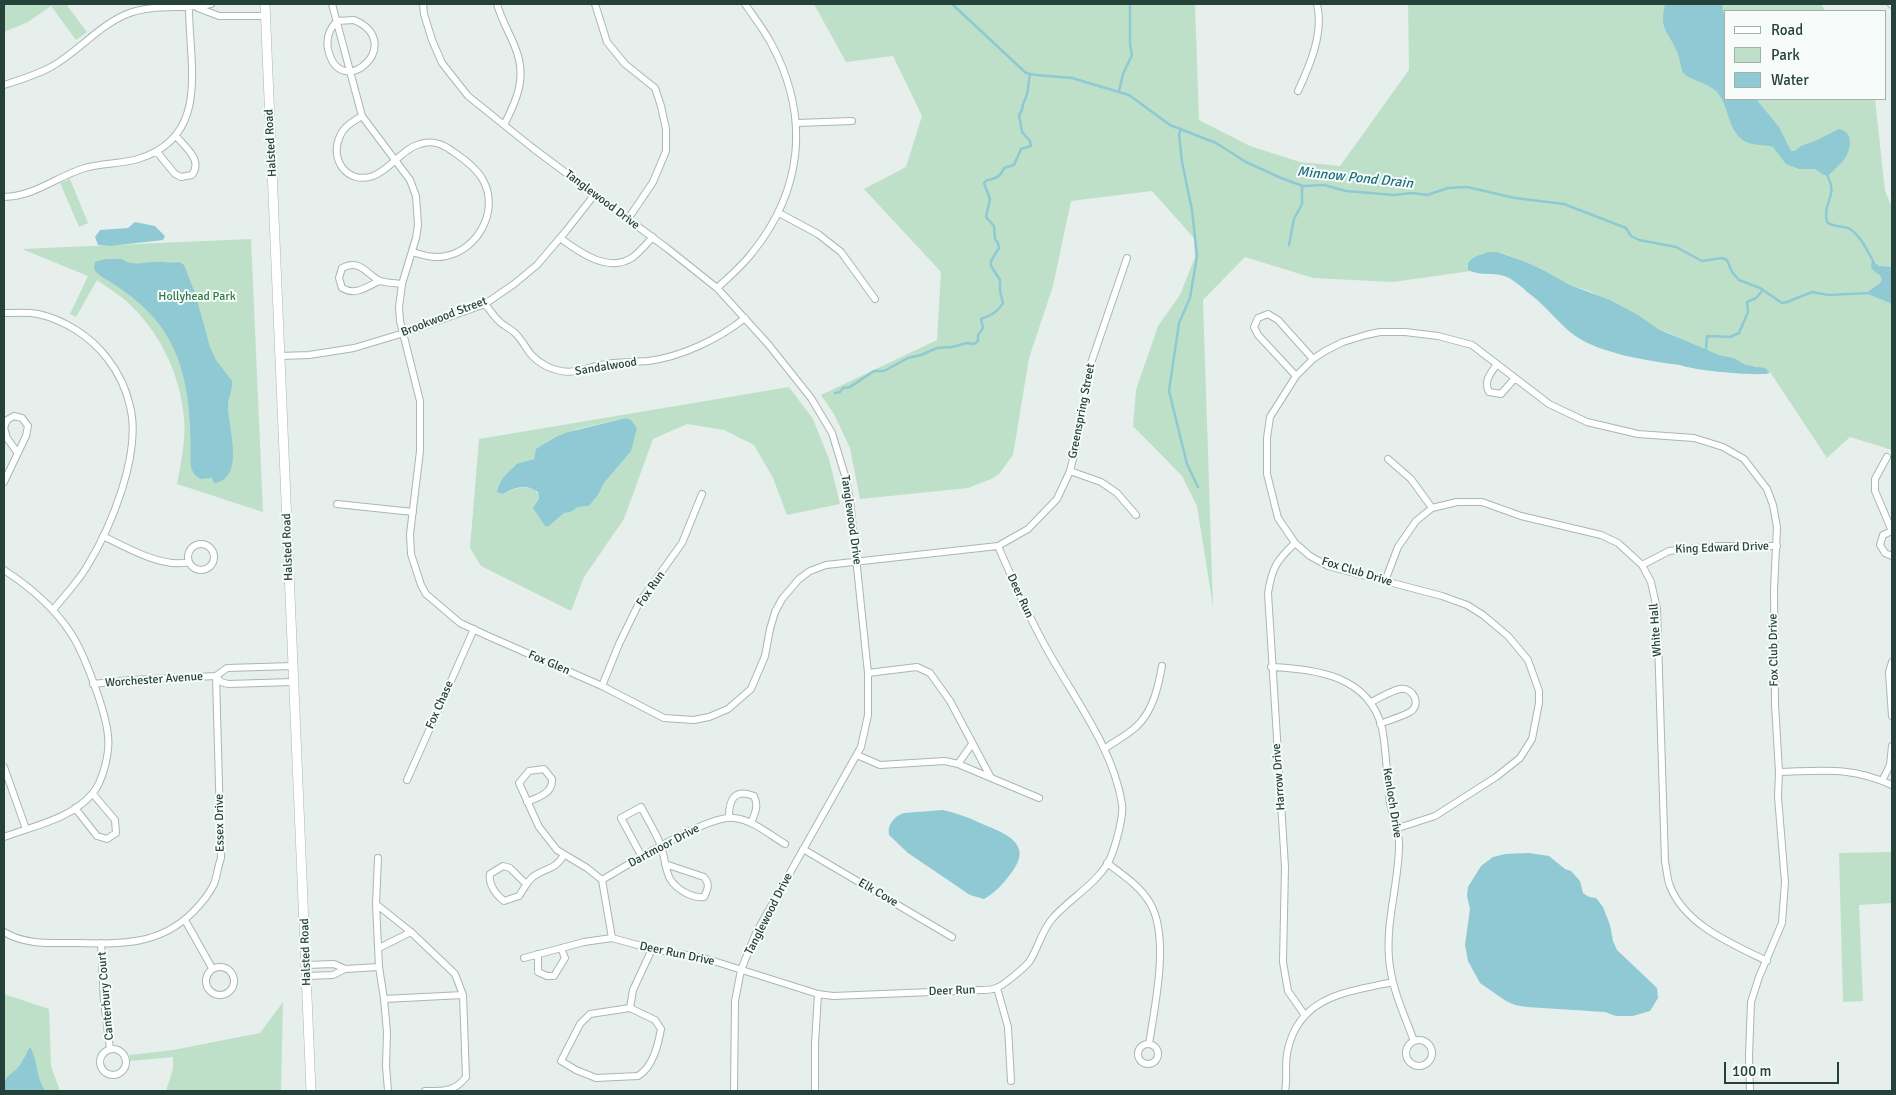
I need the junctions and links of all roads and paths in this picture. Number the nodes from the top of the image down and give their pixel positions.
1 (211, 4) edge
2 (265, 4) edge
3 (332, 4) edge
4 (423, 4) edge
5 (497, 4) edge
6 (594, 4) edge
7 (745, 4) edge
8 (1317, 4) edge
9 (188, 7) junction
10 (196, 7) junction
11 (266, 16) junction
12 (337, 21) junction
13 (351, 72) junction
14 (4, 84) edge
15 (1298, 91) dead end
16 (362, 116) junction
17 (852, 121) dead end
18 (797, 123) junction
19 (504, 125) junction
20 (176, 136) junction
21 (157, 152) junction
22 (396, 160) junction
23 (594, 194) junction
24 (4, 197) edge
25 (780, 213) junction
26 (628, 219) junction
27 (653, 237) junction
28 (560, 238) junction
29 (412, 252) junction
30 (1127, 258) dead end
31 (379, 281) junction
32 (402, 284) junction
33 (717, 288) junction
34 (875, 299) dead end
35 (486, 304) junction
36 (4, 313) edge
37 (745, 318) junction
38 (404, 333) junction
39 (280, 356) junction
40 (1313, 359) junction
41 (1497, 364) junction
42 (1296, 376) junction
43 (1515, 378) junction
44 (4, 428) edge
45 (17, 452) junction
46 (1887, 457) dead end
47 (1388, 459) dead end
48 (1070, 471) junction
49 (4, 482) edge
50 (702, 494) dead end
51 (337, 504) dead end
52 (1432, 508) junction
53 (413, 512) junction
54 (1136, 515) dead end
55 (1892, 531) edge
56 (103, 536) junction
57 (1295, 543) junction
58 (998, 546) junction
59 (1776, 546) junction
60 (1892, 556) edge
61 (857, 561) junction
62 (189, 562) junction
63 (1642, 565) junction
64 (4, 570) edge
65 (1385, 581) junction
66 (53, 610) junction
67 (474, 629) junction
68 (1892, 662) edge
69 (293, 666) junction
70 (1162, 666) dead end
71 (1271, 667) junction
72 (868, 673) junction
73 (216, 676) junction
74 (294, 682) junction
75 (93, 684) junction
76 (602, 686) junction
77 (1371, 702) junction
78 (1892, 716) edge
79 (1380, 724) junction
80 (972, 744) junction
81 (1892, 746) edge
82 (1104, 749) junction
83 (857, 755) junction
84 (958, 764) junction
85 (4, 767) edge
86 (1778, 772) junction
87 (990, 776) junction
88 (407, 780) dead end
89 (1882, 781) junction
90 (1892, 785) edge
91 (93, 794) junction
92 (1039, 798) dead end
93 (527, 802) junction
94 (75, 808) junction
95 (729, 817) junction
96 (751, 823) junction
97 (1398, 828) junction
98 (26, 829) junction
99 (4, 837) edge
100 (785, 844) dead end
101 (661, 847) junction
102 (803, 849) junction
103 (564, 855) junction
104 (642, 856) junction
105 (378, 858) dead end
106 (665, 864) junction
107 (1107, 864) junction
108 (602, 880) junction
109 (526, 884) junction
110 (376, 904) junction
111 (185, 920) junction
112 (4, 932) edge
113 (411, 932) junction
114 (952, 937) dead end
115 (612, 938) junction
116 (101, 943) junction
117 (379, 948) junction
118 (560, 948) junction
119 (652, 949) junction
120 (538, 954) junction
121 (524, 958) dead end
122 (1767, 961) junction
123 (306, 965) junction
124 (379, 967) junction
125 (212, 968) junction
126 (345, 969) junction
127 (741, 970) junction
128 (306, 976) junction
129 (1392, 982) junction
130 (997, 988) junction
131 (818, 994) junction
132 (463, 995) junction
133 (384, 999) junction
134 (630, 1008) junction
135 (1304, 1014) junction
136 (1414, 1042) junction
137 (1149, 1044) dead end
138 (110, 1049) junction
139 (1011, 1081) dead end
140 (1287, 1089) edge
141 (310, 1091) edge
142 (388, 1091) edge
143 (425, 1091) edge
144 (734, 1091) edge
145 (815, 1091) edge
146 (1750, 1091) edge

1 - 10 street
2 - 11 street, Halsted Road
3 - 12 street
4 - 19 street, Tanglewood Drive
5 - 19 street
6 - 26 street
7 - 18 street
8 - 15 street
9 - 10 street
9 - 14 street
9 - 20 street
10 - 11 street
11 - 39 street, Halsted Road
12 - 13 street
12 - 13 street
12 - 13 street
13 - 16 street
16 - 22 street
16 - 22 street
17 - 18 street
18 - 25 street
19 - 23 street, Tanglewood Drive
20 - 21 street
20 - 21 street
21 - 24 street
22 - 29 street, Fox Glen
22 - 29 street
23 - 26 street, Tanglewood Drive
23 - 28 street, Brookwood Street
25 - 33 street
25 - 34 street
26 - 27 street, Tanglewood Drive
27 - 28 street
27 - 33 street, Tanglewood Drive
28 - 35 street, Brookwood Street
29 - 32 street, Fox Glen
30 - 48 street, Greenspring Street
31 - 31 street
31 - 32 street
32 - 38 street, Fox Glen
33 - 37 street, Tanglewood Drive
35 - 37 street, Sandalwood
35 - 38 street, Brookwood Street
36 - 56 street
37 - 61 street, Tanglewood Drive
38 - 39 street, Brookwood Street
38 - 53 street, Fox Glen
39 - 69 street, Halsted Road
40 - 41 street, Fox Club Drive
40 - 42 street, Fox Club Drive
40 - 42 street
41 - 43 street, Fox Club Drive
41 - 43 street
42 - 57 street, Fox Club Drive
43 - 59 street, Fox Club Drive
44 - 45 street
44 - 45 street
45 - 49 street
46 - 55 street
47 - 52 street
48 - 54 street
48 - 58 street, Greenspring Street
50 - 76 street, Fox Run
51 - 53 street
52 - 63 street, White Hall
52 - 65 street, White Hall
53 - 67 street, Fox Glen
55 - 60 street
56 - 62 street
56 - 66 street
57 - 65 street, Fox Club Drive
57 - 71 street, Harrow Drive
58 - 61 street, Greenspring Street
58 - 82 street, Deer Run
59 - 63 street, King Edward Drive
59 - 86 street, Fox Club Drive
61 - 72 street, Tanglewood Drive
61 - 76 street, Fox Glen
62 - 62 street
63 - 122 street, White Hall
64 - 66 street
65 - 97 street, Fox Club Drive
66 - 75 street
67 - 76 street, Fox Glen
67 - 88 street, Fox Chase
68 - 78 street
69 - 73 street, Worchester Avenue
69 - 74 street, Halsted Road
70 - 82 street
71 - 77 street, Kenloch Drive
71 - 135 street, Harrow Drive
72 - 80 street
72 - 83 street, Tanglewood Drive
73 - 74 street, Worchester Avenue
73 - 75 street, Worchester Avenue
73 - 111 street, Essex Drive
74 - 123 street, Halsted Road
75 - 91 street
77 - 79 street, Kenloch Drive
77 - 79 street
79 - 97 street, Kenloch Drive
80 - 84 street
80 - 87 street
81 - 89 street
82 - 107 street, Deer Run
83 - 84 street
83 - 102 street, Tanglewood Drive
84 - 87 street
85 - 98 street
86 - 89 street
86 - 122 street, Fox Club Drive
87 - 92 street
89 - 90 street
91 - 94 street
91 - 94 street
93 - 93 street
93 - 103 street
94 - 98 street
95 - 96 street
95 - 96 street
95 - 101 street, Dartmoor Drive
96 - 100 street
97 - 129 street, Kenloch Drive
98 - 99 street
101 - 104 street, Dartmoor Drive
101 - 104 street
101 - 106 street
102 - 114 street, Elk Cove
102 - 127 street, Tanglewood Drive
103 - 108 street
103 - 109 street
104 - 108 street, Dartmoor Drive
105 - 110 street
106 - 106 street
107 - 130 street, Deer Run
107 - 137 street
108 - 115 street
109 - 109 street
110 - 113 street
110 - 117 street
111 - 116 street, Essex Drive
111 - 125 street
112 - 116 street, Essex Drive
113 - 117 street
113 - 132 street
115 - 118 street, Deer Run Drive
115 - 119 street, Deer Run Drive
116 - 138 street, Canterbury Court
117 - 124 street
118 - 120 street, Deer Run Drive
118 - 120 street
119 - 127 street, Deer Run Drive
119 - 134 street
120 - 121 street, Deer Run Drive
122 - 146 street, Fox Club Drive
123 - 126 street
123 - 128 street, Halsted Road
124 - 126 street
124 - 133 street
125 - 125 street
126 - 128 street
127 - 131 street, Deer Run
127 - 144 street, Tanglewood Drive
128 - 141 street, Halsted Road
129 - 135 street
129 - 136 street, Kenloch Drive
130 - 131 street, Deer Run
130 - 139 street
131 - 145 street
132 - 133 street
132 - 143 street
133 - 142 street
134 - 134 street
135 - 140 street
136 - 136 street, Kenloch Drive
138 - 138 street, Canterbury Court

